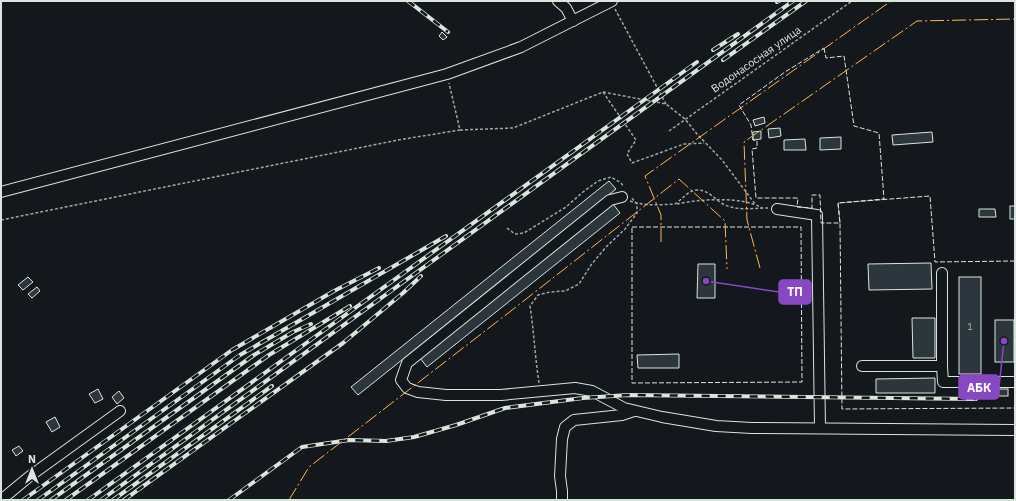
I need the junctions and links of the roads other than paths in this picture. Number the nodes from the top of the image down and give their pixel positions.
1 (558, 1) edge
2 (612, 1) edge
3 (573, 21) junction
4 (1, 192) edge
5 (625, 193) road end
6 (777, 209) road end
7 (942, 273) dead end
8 (862, 366) dead end
9 (942, 366) junction
10 (1015, 382) edge
11 (120, 411) dead end
12 (634, 411) junction
13 (820, 428) junction
14 (1015, 430) edge
15 (1, 500) edge
16 (562, 500) edge

1 - 3 street
2 - 3 street
3 - 4 street
5 - 12 street
6 - 13 street
7 - 9 street
8 - 9 street
9 - 10 street
11 - 15 street
12 - 13 street
12 - 16 street
13 - 14 street

